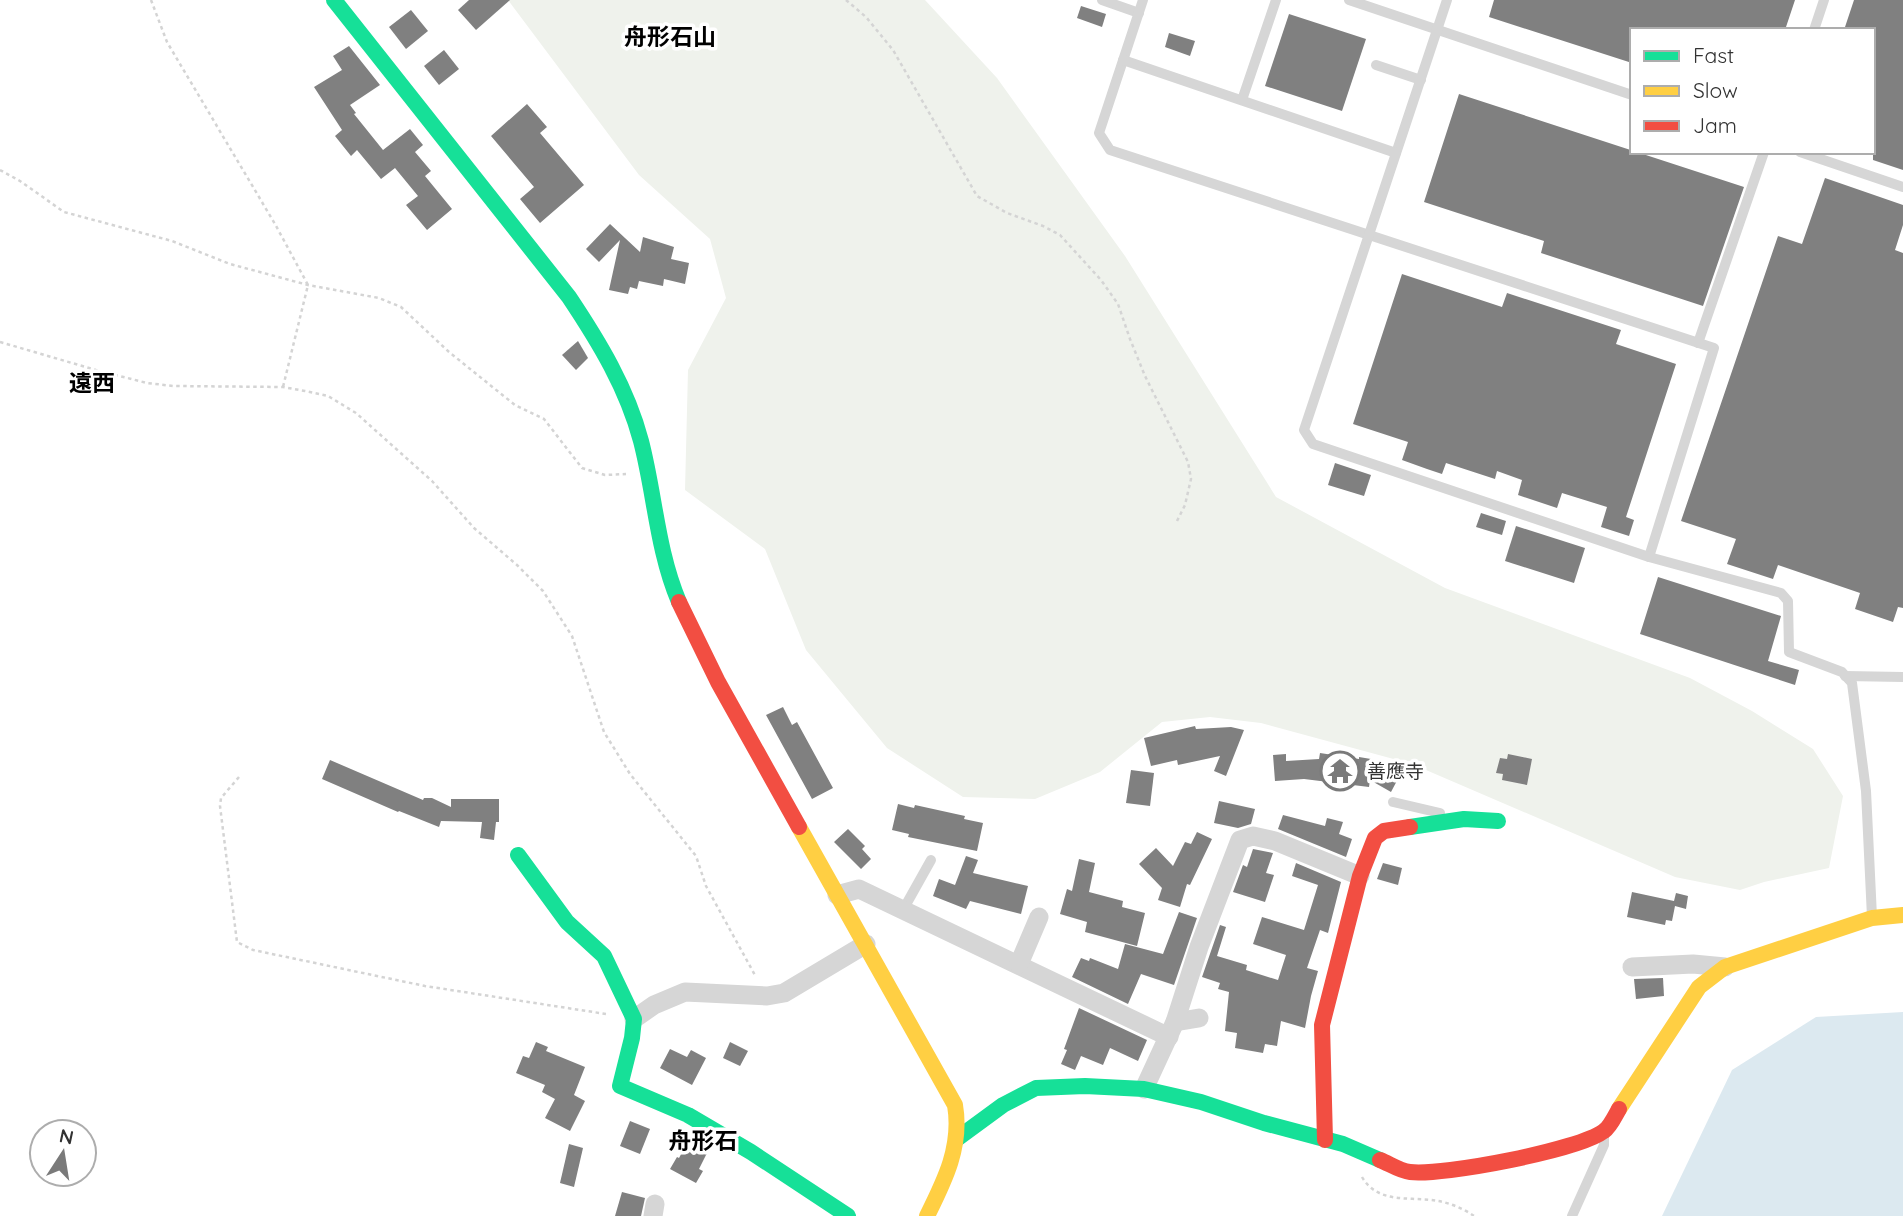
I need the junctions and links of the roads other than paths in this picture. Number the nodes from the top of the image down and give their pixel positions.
1 (334, 0) edge
2 (1102, 0) edge
3 (1143, 0) edge
4 (1276, 0) edge
5 (1349, 0) edge
6 (1447, 0) edge
7 (1825, 0) edge
8 (1139, 13) junction
9 (1815, 28) edge
10 (1438, 29) junction
11 (1123, 60) junction
12 (1376, 65) dead end
13 (1421, 80) junction
14 (1630, 94) edge
15 (1242, 100) junction
16 (1396, 153) junction
17 (1763, 154) edge
18 (1806, 154) edge
19 (1903, 187) edge
20 (1370, 234) junction
21 (1698, 343) junction
22 (1648, 557) junction
23 (1845, 676) junction
24 (1903, 677) edge
25 (1393, 802) dead end
26 (1464, 819) junction
27 (1498, 821) dead end
28 (518, 855) dead end
29 (931, 860) dead end
30 (1360, 876) junction
31 (837, 895) junction
32 (903, 910) junction
33 (1903, 915) edge
34 (1039, 917) dead end
35 (1872, 918) junction
36 (866, 944) junction
37 (1019, 964) junction
38 (1632, 967) dead end
39 (1725, 967) junction
40 (1199, 1018) dead end
41 (634, 1019) junction
42 (1172, 1030) junction
43 (1144, 1088) junction
44 (1605, 1131) junction
45 (958, 1138) junction
46 (1325, 1140) junction
47 (848, 1216) edge
48 (927, 1216) edge
49 (1572, 1216) edge

1 - 31 street
2 - 8 lane
3 - 8 lane
4 - 15 lane
5 - 10 lane
6 - 10 lane
7 - 9 lane
8 - 11 lane
10 - 13 lane
10 - 14 lane
11 - 15 lane
11 - 20 lane
12 - 13 lane
13 - 16 lane
15 - 16 lane
16 - 20 lane
17 - 21 lane
18 - 19 lane
20 - 21 lane
20 - 22 lane
21 - 22 lane
22 - 23 lane
23 - 24 lane
23 - 35 lane
25 - 26 lane
26 - 27 street
26 - 30 street
28 - 41 street
29 - 32 lane
30 - 42 street
30 - 46 street
31 - 32 street
31 - 36 street
32 - 37 street
33 - 35 street
34 - 37 street
35 - 39 street
36 - 41 street
36 - 45 street
37 - 42 street
38 - 39 street
39 - 44 street
40 - 42 street
41 - 47 street
42 - 43 street
43 - 45 street
43 - 46 street
44 - 46 street
44 - 49 lane
45 - 48 street

